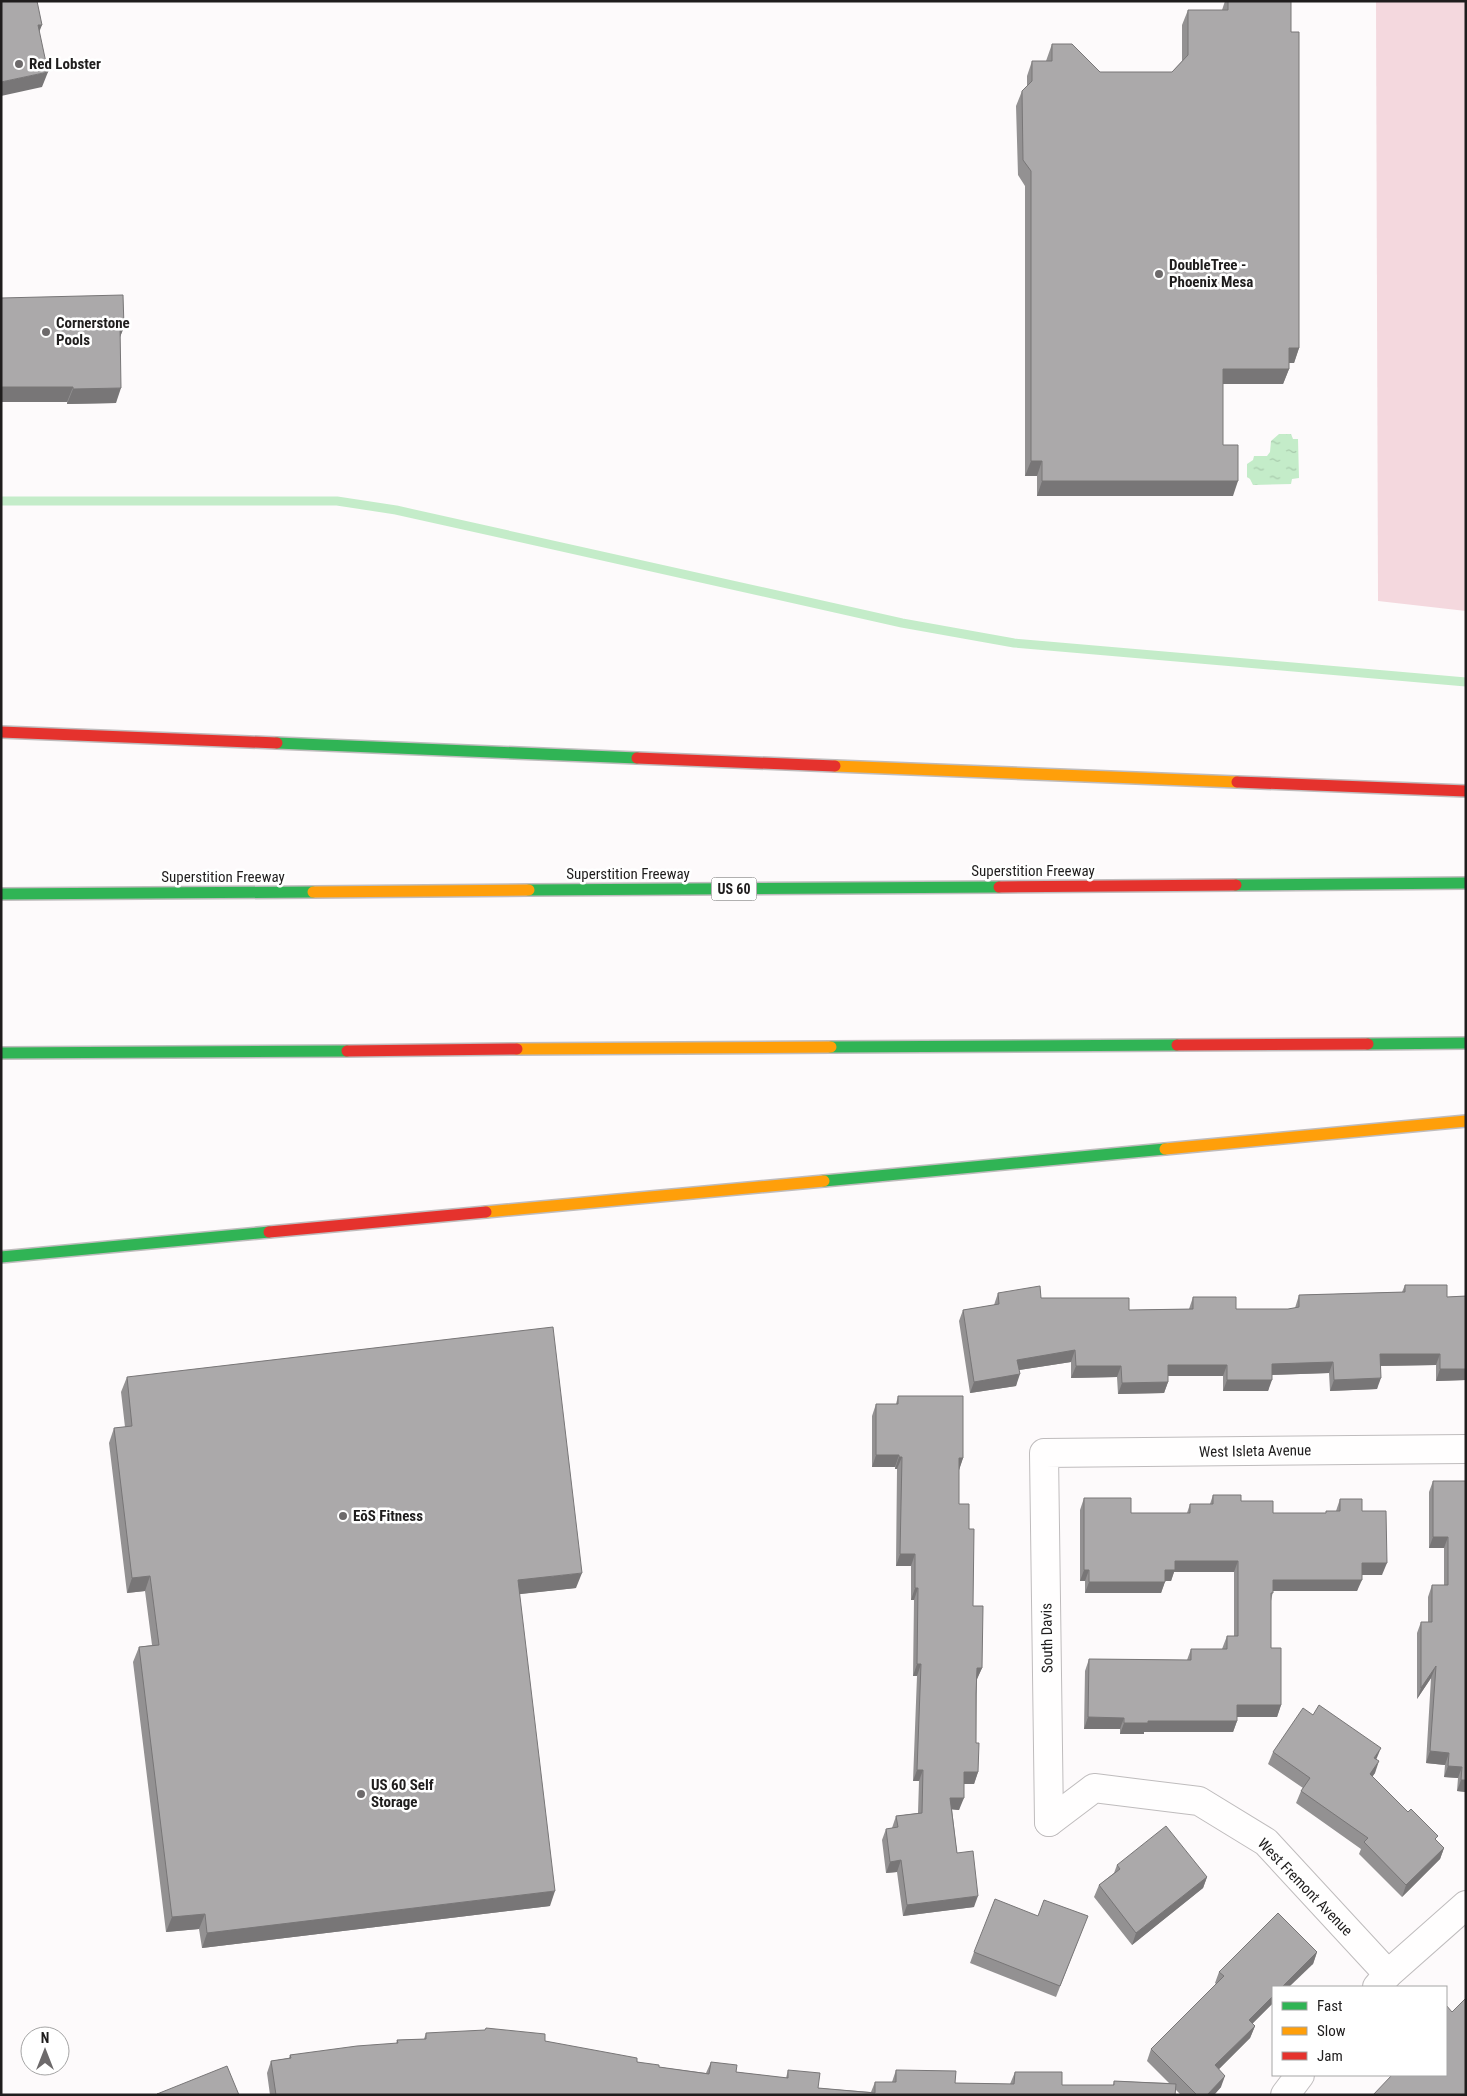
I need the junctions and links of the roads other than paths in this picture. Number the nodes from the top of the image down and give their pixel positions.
1 (1, 732) edge
2 (1466, 791) edge
3 (1466, 883) edge
4 (1, 894) edge
5 (1466, 1043) edge
6 (1, 1053) edge
7 (1466, 1121) edge
8 (1, 1257) edge
9 (1466, 1449) edge
10 (1044, 1454) joint
11 (1049, 1822) joint
12 (1466, 1905) edge
13 (1382, 1981) edge
14 (1299, 2076) edge
15 (1285, 2095) edge

1 - 2 highway
3 - 4 highway, Superstition Freeway / US 60
5 - 6 highway
7 - 8 highway
9 - 10 street, West Isleta Avenue
10 - 11 street, South Davis
11 - 13 street, West Fremont Avenue
12 - 13 street
14 - 15 street

